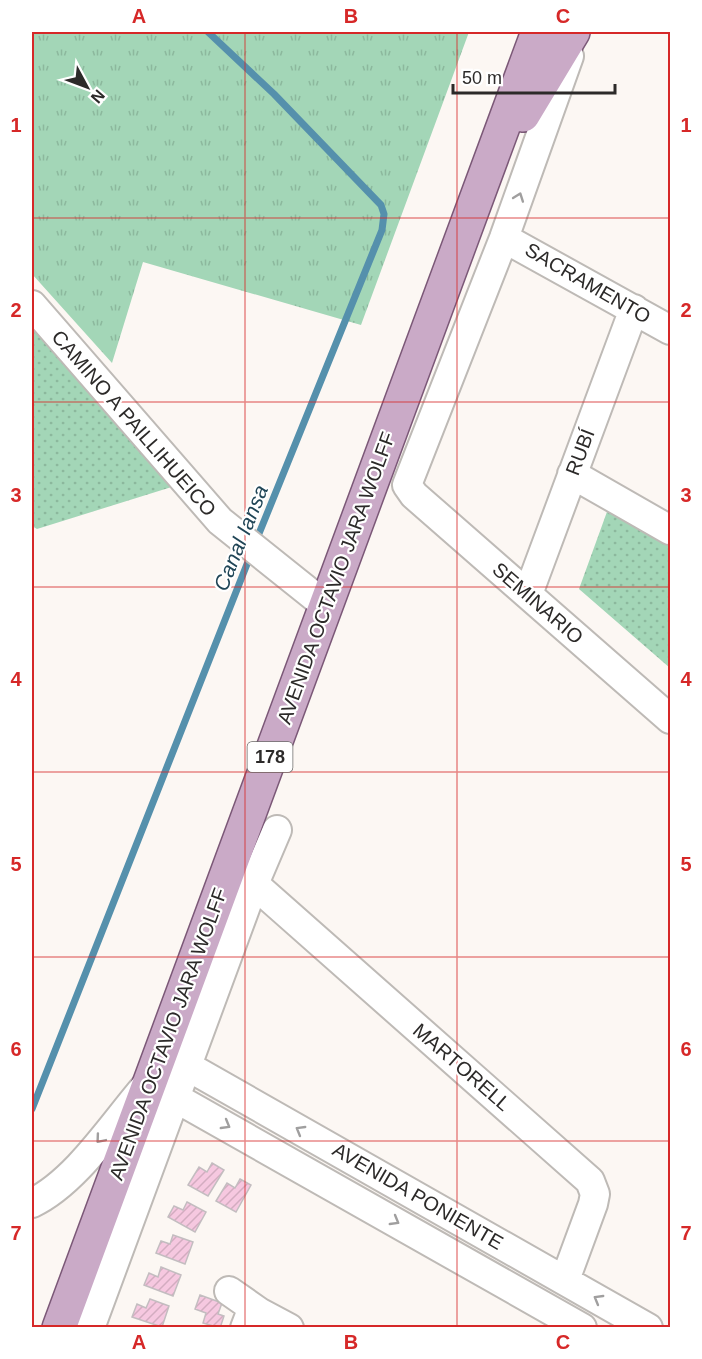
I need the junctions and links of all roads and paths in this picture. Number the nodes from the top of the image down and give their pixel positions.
1 (538, 32) edge
2 (573, 32) edge
3 (578, 32) edge
4 (480, 186) junction
5 (504, 238) junction
6 (32, 305) edge
7 (634, 309) junction
8 (670, 330) edge
9 (572, 474) junction
10 (407, 485) joint
11 (670, 531) edge
12 (528, 594) junction
13 (325, 605) junction
14 (670, 719) edge
15 (277, 830) dead end
16 (254, 884) junction
17 (187, 1066) junction
18 (163, 1088) junction
19 (32, 1203) edge
20 (565, 1280) junction
21 (229, 1291) dead end
22 (252, 1319) edge
23 (59, 1328) edge
24 (90, 1328) edge
25 (289, 1328) edge
26 (582, 1328) edge
27 (648, 1328) edge

1 - 4 main road, AVENIDA OCTAVIO JARA WOLFF / 178
2 - 4 main road
5 -> 3 street, AVENIDA OCTAVIO JARA WOLFF
4 - 13 main road, AVENIDA OCTAVIO JARA WOLFF / 178
5 - 7 street, SACRAMENTO
5 - 10 street, AVENIDA OCTAVIO JARA WOLFF
6 - 13 street, CAMINO A PAILLIHUEICO
7 - 8 street, SACRAMENTO
7 - 9 street, RUBÍ
9 - 11 street
9 - 12 street, RUBÍ
10 - 12 street, SEMINARIO
12 - 14 street, SEMINARIO
13 - 18 main road, AVENIDA OCTAVIO JARA WOLFF / 178
15 - 16 street, AVENIDA OCTAVIO JARA WOLFF
16 - 17 street, AVENIDA OCTAVIO JARA WOLFF
16 - 20 street, MARTORELL
17 - 18 street, AVENIDA OCTAVIO JARA WOLFF
20 -> 17 street, AVENIDA PONIENTE
18 -> 19 street
18 - 23 main road, AVENIDA OCTAVIO JARA WOLFF / 178
18 - 24 street, AVENIDA OCTAVIO JARA WOLFF
18 -> 26 street, AVENIDA PONIENTE
27 -> 20 street, AVENIDA PONIENTE
21 - 22 street
22 - 25 street

